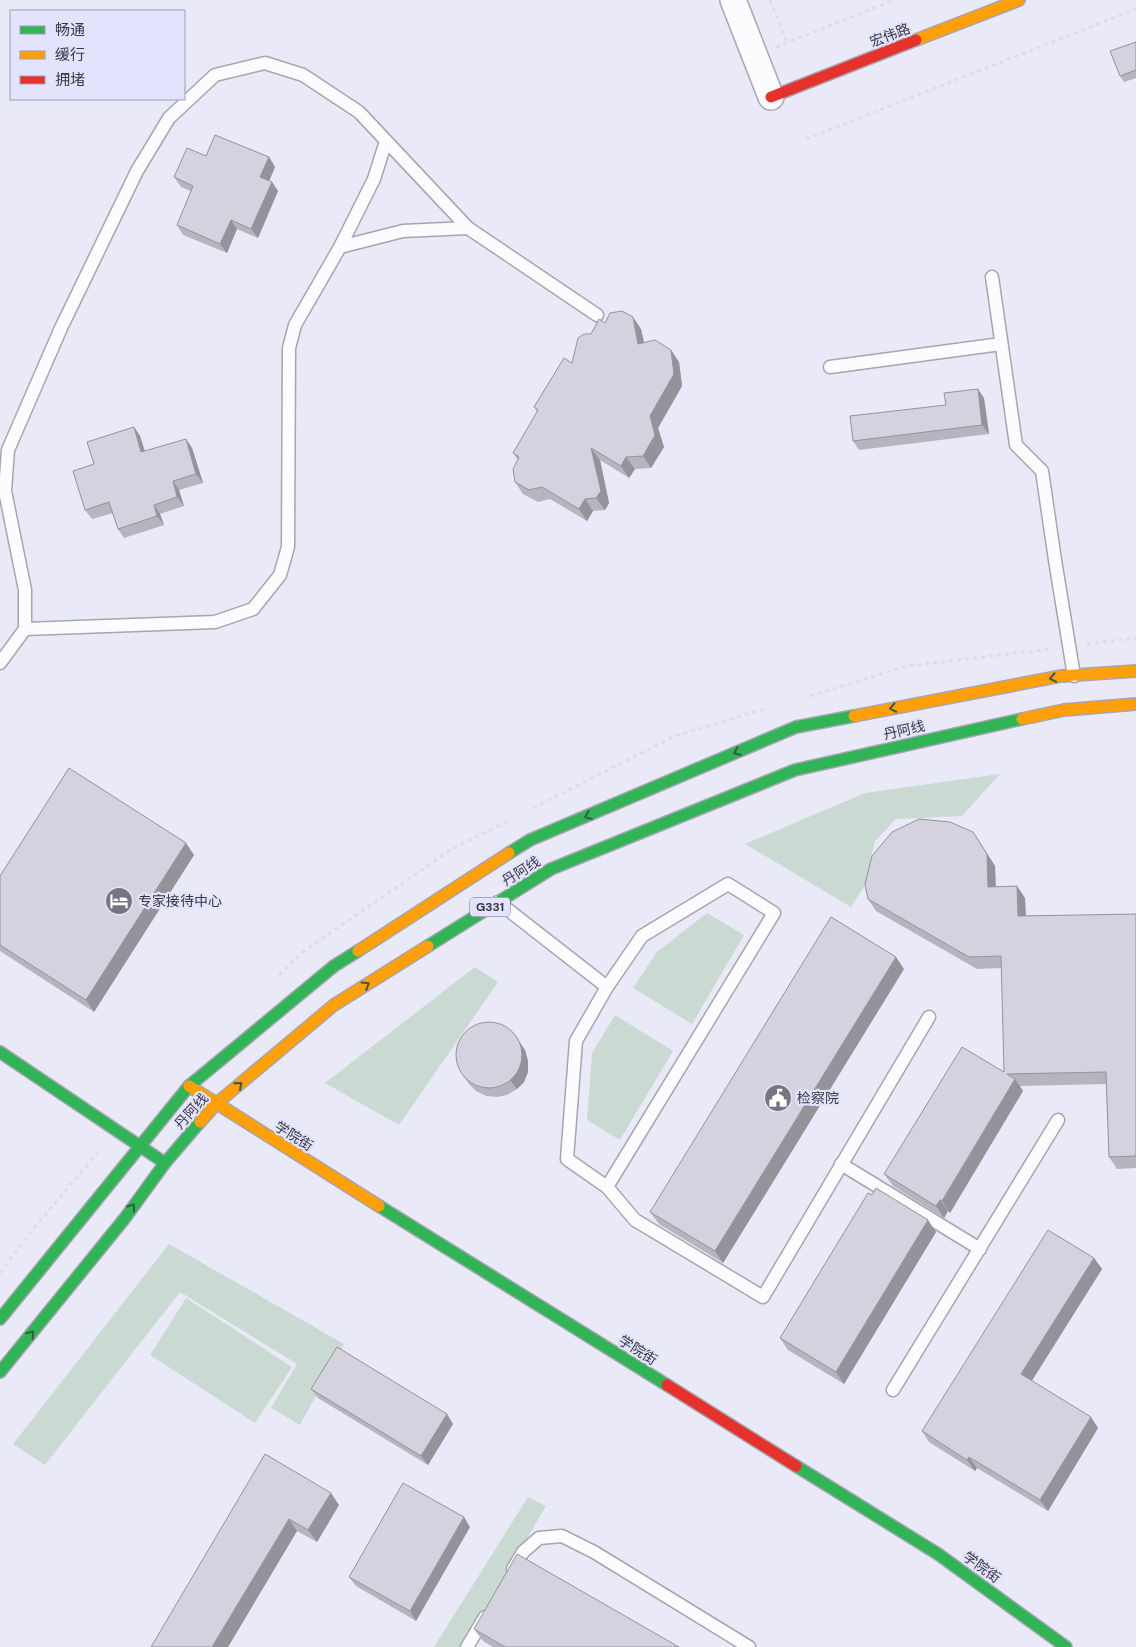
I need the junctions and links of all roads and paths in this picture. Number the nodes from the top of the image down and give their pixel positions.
1 (733, 0) edge
2 (770, 0) edge
3 (894, 0) edge
4 (1019, 0) edge
5 (1136, 9) edge
6 (787, 43) junction
7 (754, 55) junction
8 (771, 97) joint
9 (806, 139) dead end
10 (386, 141) junction
11 (468, 228) junction
12 (340, 247) junction
13 (992, 277) dead end
14 (597, 315) dead end
15 (1001, 344) junction
16 (830, 367) dead end
17 (25, 629) junction
18 (0, 663) edge
19 (1136, 671) edge
20 (1074, 676) junction
21 (1136, 704) edge
22 (498, 902) junction
23 (607, 987) junction
24 (929, 1017) dead end
25 (0, 1052) edge
26 (189, 1086) junction
27 (216, 1104) junction
28 (1058, 1120) dead end
29 (140, 1146) junction
30 (165, 1163) junction
31 (841, 1164) junction
32 (607, 1187) junction
33 (980, 1249) junction
34 (0, 1319) edge
35 (0, 1372) edge
36 (893, 1390) dead end
37 (504, 1584) edge
38 (490, 1607) edge
39 (467, 1647) edge
40 (749, 1647) edge
41 (1066, 1647) edge

1 - 7 street
2 - 6 path
3 - 6 path
4 - 8 main road, 宏伟路
5 - 9 path
6 - 7 path
7 - 8 street
10 - 11 lane
10 - 12 lane
10 - 17 lane
11 - 12 lane
11 - 14 lane
12 - 17 lane
13 - 15 lane
15 - 16 lane
15 - 20 lane
17 - 18 lane
19 - 20 main road, 丹阿线 / G331
20 -> 26 main road, 丹阿线 / G331
21 - 22 main road, 丹阿线 / G331
22 - 23 lane
27 -> 22 main road, 丹阿线 / G331
23 - 32 lane
23 - 32 lane
24 - 31 lane
25 - 29 main road
26 - 27 main road, 学院街
26 - 29 main road, 丹阿线 / G331
27 - 30 main road, 丹阿线 / G331
27 - 41 main road, 学院街
28 - 33 lane
29 - 30 main road
29 - 34 main road, 丹阿线 / G331
35 -> 30 main road, 丹阿线 / G331
31 - 32 lane
31 - 33 lane
33 - 36 lane
37 - 40 lane
38 - 39 lane

